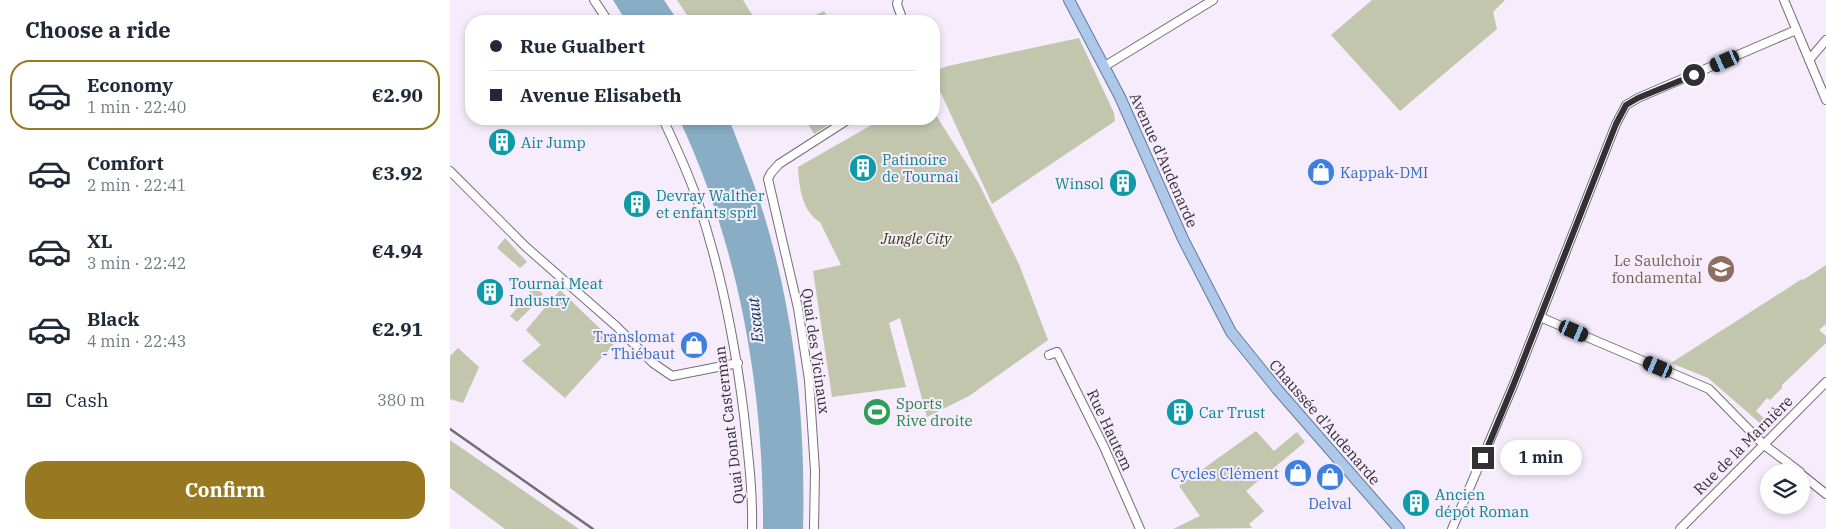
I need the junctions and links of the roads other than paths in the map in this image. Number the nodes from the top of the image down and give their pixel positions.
1 (594, 0) edge
2 (898, 0) edge
3 (1069, 0) edge
4 (1212, 0) edge
5 (1784, 0) edge
6 (604, 15) edge
7 (901, 15) edge
8 (1796, 30) junction
9 (1826, 40) edge
10 (1809, 60) junction
11 (1105, 66) junction
12 (1826, 100) edge
13 (666, 125) edge
14 (839, 125) edge
15 (450, 171) edge
16 (1540, 317) junction
17 (1231, 332) joint
18 (1049, 355) dead end
19 (738, 363) junction
20 (1826, 382) edge
21 (1763, 444) junction
22 (1789, 464) edge
23 (1810, 481) edge
24 (1826, 494) edge
25 (752, 529) edge
26 (814, 529) edge
27 (1140, 529) edge
28 (1399, 529) edge
29 (1452, 529) edge
30 (1680, 529) edge

1 - 6 street
2 - 7 street
3 - 11 main road, Avenue d'Audenarde
4 - 11 street
5 - 8 street
8 - 10 street
8 - 16 street
9 - 10 street
10 - 12 street
11 - 17 main road, Avenue d'Audenarde
13 - 19 street, Quai Donat Casterman
14 - 26 street, Quai des Vicinaux
15 - 19 street
16 - 21 street
16 - 29 street
17 - 28 main road, Chaussée d'Audenarde
18 - 27 street, Rue Hautem
19 - 25 street, Quai Donat Casterman
20 - 21 street, Rue de la Marnière
21 - 22 street
21 - 30 street, Rue de la Marnière
23 - 24 street

